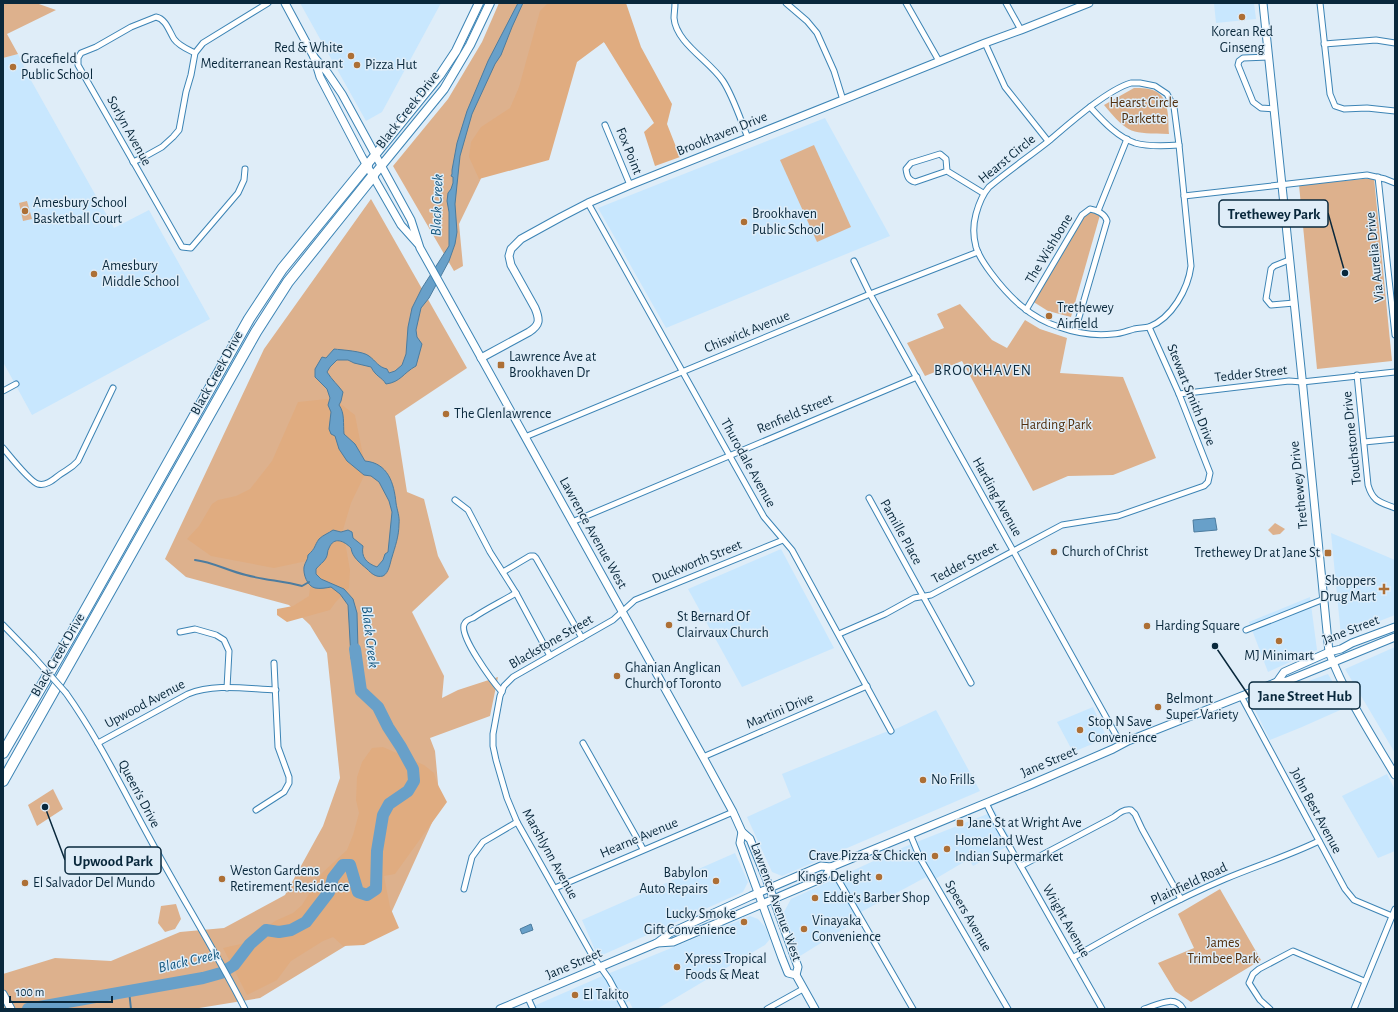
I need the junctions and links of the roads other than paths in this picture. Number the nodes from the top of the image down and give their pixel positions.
1 (268, 3) edge
2 (285, 3) edge
3 (480, 3) edge
4 (490, 3) edge
5 (675, 3) edge
6 (786, 3) edge
7 (906, 3) edge
8 (1006, 3) edge
9 (1089, 3) edge
10 (1263, 3) edge
11 (1320, 3) edge
12 (1021, 30) junction
13 (986, 43) junction
14 (1395, 43) edge
15 (1324, 44) junction
16 (194, 53) junction
17 (314, 57) junction
18 (1269, 57) junction
19 (939, 61) junction
20 (843, 100) junction
21 (1090, 107) junction
22 (1274, 109) junction
23 (1395, 111) edge
24 (605, 125) dead end
25 (748, 138) junction
26 (1127, 139) junction
27 (1048, 141) junction
28 (1179, 145) junction
29 (375, 155) junction
30 (133, 162) junction
31 (367, 165) junction
32 (381, 166) junction
33 (245, 169) dead end
34 (947, 171) junction
35 (373, 176) junction
36 (1378, 177) junction
37 (1395, 183) edge
38 (1282, 184) junction
39 (630, 185) junction
40 (983, 193) junction
41 (1184, 196) junction
42 (588, 203) junction
43 (1098, 211) junction
44 (420, 248) junction
45 (978, 252) junction
46 (1289, 260) junction
47 (854, 261) dead end
48 (1392, 282) edge
49 (870, 294) junction
50 (1294, 303) junction
51 (1026, 310) junction
52 (1149, 327) junction
53 (1075, 332) junction
54 (1395, 335) edge
55 (481, 358) junction
56 (683, 372) junction
57 (1395, 372) edge
58 (1357, 375) junction
59 (917, 377) junction
60 (1302, 382) junction
61 (16, 384) dead end
62 (113, 388) dead end
63 (3, 391) edge
64 (1179, 394) junction
65 (525, 437) junction
66 (1395, 439) edge
67 (1364, 442) junction
68 (3, 448) edge
69 (730, 454) junction
70 (1210, 473) joint
71 (869, 498) dead end
72 (455, 500) dead end
73 (1395, 508) edge
74 (572, 522) junction
75 (783, 540) junction
76 (1014, 552) junction
77 (503, 572) junction
78 (516, 593) junction
79 (923, 596) junction
80 (1324, 599) junction
81 (622, 612) junction
82 (3, 626) edge
83 (1395, 627) edge
84 (1246, 630) dead end
85 (180, 632) dead end
86 (838, 634) junction
87 (1395, 637) edge
88 (582, 638) junction
89 (1329, 652) junction
90 (550, 656) junction
91 (274, 663) dead end
92 (1333, 663) junction
93 (1277, 682) junction
94 (971, 683) dead end
95 (866, 686) junction
96 (227, 688) junction
97 (276, 690) junction
98 (502, 692) junction
99 (1241, 696) junction
100 (891, 731) dead end
101 (582, 742) dead end
102 (98, 743) junction
103 (1121, 744) junction
104 (493, 746) joint
105 (3, 753) edge
106 (703, 757) junction
107 (1395, 775) edge
108 (3, 781) edge
109 (986, 803) junction
110 (256, 810) dead end
111 (733, 812) junction
112 (517, 822) junction
113 (742, 832) junction
114 (910, 834) junction
115 (1318, 841) junction
116 (643, 849) junction
117 (1021, 866) junction
118 (831, 868) junction
119 (555, 888) junction
120 (770, 888) junction
121 (464, 889) dead end
122 (758, 893) junction
123 (1182, 899) junction
124 (774, 900) junction
125 (762, 904) junction
126 (1395, 909) edge
127 (1392, 916) junction
128 (657, 943) junction
129 (1074, 957) junction
130 (600, 967) junction
131 (796, 975) junction
132 (1364, 981) junction
133 (803, 989) junction
134 (3, 994) edge
135 (528, 998) junction
136 (11, 1009) edge
137 (245, 1009) edge
138 (500, 1009) edge
139 (533, 1009) edge
140 (625, 1009) edge
141 (767, 1009) edge
142 (815, 1009) edge
143 (913, 1009) edge
144 (1008, 1009) edge
145 (1102, 1009) edge
146 (1144, 1009) edge
147 (1183, 1009) edge
148 (1270, 1009) edge
149 (1354, 1009) edge

1 - 16 street
2 - 17 main road, Lawrence Avenue West
3 - 29 main road, Black Creek Drive
4 - 32 main road, Black Creek Drive
5 - 25 street
6 - 20 street
7 - 19 street
8 - 12 street
9 - 12 main road, Brookhaven Drive
10 - 18 main road, Trethewey Drive
11 - 15 street
12 - 13 main road, Brookhaven Drive
13 - 19 main road, Brookhaven Drive
13 - 27 street
14 - 15 street
15 - 23 street
16 - 30 street
16 - 30 street, Sorlyn Avenue
17 - 29 main road, Lawrence Avenue West
17 - 31 main road, Lawrence Avenue West
18 - 22 main road, Trethewey Drive
18 - 22 street
19 - 20 main road, Brookhaven Drive
20 - 25 main road, Brookhaven Drive
21 - 26 street
21 - 27 street, Hearst Circle
21 - 28 street, Hearst Circle
22 - 38 main road, Trethewey Drive
24 - 39 street, Fox Point
25 - 39 main road, Brookhaven Drive
26 - 28 street
26 - 43 street
27 - 40 street, Hearst Circle
28 - 41 street, Hearst Circle
29 - 31 main road, Black Creek Drive
29 - 32 main road, Lawrence Avenue West
30 - 33 street, Sorlyn Avenue
31 - 35 main road, Lawrence Avenue West
31 - 105 highway, Black Creek Drive
32 - 35 main road, Black Creek Drive
32 - 44 main road, Lawrence Avenue West
34 - 34 street
34 - 40 street
35 - 44 main road, Lawrence Avenue West
35 - 108 highway, Black Creek Drive
36 - 37 street
36 - 38 street
36 - 48 street, Via Aurelia Drive
38 - 41 street
38 - 46 main road, Trethewey Drive
39 - 42 main road, Brookhaven Drive
40 - 45 street, Hearst Circle
41 - 52 street, Hearst Circle
42 - 55 main road, Brookhaven Drive
42 - 56 street, Thurodale Avenue
43 - 51 street, The Wishbone
43 - 53 street
44 - 55 main road, Lawrence Avenue West
45 - 49 street, Chiswick Avenue
45 - 51 street, Hearst Circle
46 - 50 main road, Trethewey Drive
46 - 50 street
47 - 49 street, Harding Avenue
48 - 54 street, Via Aurelia Drive
49 - 56 street, Chiswick Avenue
49 - 59 street, Harding Avenue
50 - 60 main road, Trethewey Drive
51 - 53 street, Hearst Circle
52 - 53 street, Hearst Circle
52 - 64 street, Stewart Smith Drive
55 - 65 main road, Lawrence Avenue West
56 - 65 street, Chiswick Avenue
56 - 69 street, Thurodale Avenue
57 - 58 street, Tedder Street
58 - 60 street, Tedder Street
58 - 67 street, Touchstone Drive
59 - 69 street, Renfield Street
59 - 76 street, Harding Avenue
60 - 64 street, Tedder Street
60 - 80 main road, Trethewey Drive
61 - 63 street
62 - 68 street
64 - 70 street, Stewart Smith Drive
65 - 74 main road, Lawrence Avenue West
66 - 67 street
67 - 73 street, Touchstone Drive
69 - 74 street, Renfield Street
69 - 75 street, Thurodale Avenue
70 - 76 street, Tedder Street
71 - 79 street, Pamille Place
72 - 77 street
74 - 81 main road, Lawrence Avenue West
75 - 81 street, Duckworth Street
75 - 86 street, Thurodale Avenue
76 - 79 street, Tedder Street
76 - 103 street, Harding Avenue
77 - 78 street
77 - 88 street
78 - 90 street
78 - 98 street
79 - 86 street, Tedder Street
79 - 94 street, Pamille Place
80 - 84 street
80 - 89 main road, Trethewey Drive
81 - 88 street, Blackstone Street
81 - 106 main road, Lawrence Avenue West
82 - 102 street, Queen's Drive, bridge
83 - 89 main road, Jane Street
85 - 96 street
86 - 95 street, Thurodale Avenue
87 - 92 main road, Jane Street
88 - 90 street, Blackstone Street
89 - 92 main road, Trethewey Drive
89 - 93 main road, Jane Street
90 - 98 street, Blackstone Street
91 - 97 street
92 - 93 main road, Jane Street
92 - 107 main road, Trethewey Drive
93 - 99 main road, Jane Street
95 - 100 street, Thurodale Avenue
95 - 106 street, Martini Drive
96 - 97 street, Upwood Avenue
96 - 102 street, Upwood Avenue
97 - 110 street
98 - 104 street, Blackstone Street
99 - 103 main road, Jane Street
99 - 115 street, John Best Avenue
101 - 116 street
102 - 137 street, Queen's Drive
103 - 109 main road, Jane Street
104 - 112 street, Marshlynn Avenue
106 - 111 main road, Lawrence Avenue West
109 - 114 main road, Jane Street
109 - 117 street, Wright Avenue
111 - 113 main road, Lawrence Avenue West
111 - 116 street, Hearne Avenue
112 - 119 street, Marshlynn Avenue
112 - 121 street
113 - 120 main road, Lawrence Avenue West
113 - 122 main road, Lawrence Avenue West
114 - 118 main road, Jane Street
114 - 144 street, Speers Avenue
115 - 123 street, Plainfield Road
115 - 127 street, John Best Avenue
116 - 119 street, Hearne Avenue
117 - 123 street
117 - 129 street, Wright Avenue
118 - 120 main road, Jane Street
118 - 124 main road, Jane Street
118 - 143 street
119 - 130 street, Marshlynn Avenue
120 - 122 main road, Jane Street
120 - 124 main road, Lawrence Avenue West
122 - 125 main road, Lawrence Avenue West
122 - 128 main road, Jane Street
123 - 129 street, Plainfield Road
124 - 125 main road, Jane Street
124 - 131 main road, Lawrence Avenue West
125 - 128 main road, Jane Street
125 - 131 main road, Lawrence Avenue West
126 - 127 street
127 - 132 street
128 - 130 main road, Jane Street
129 - 145 street, Wright Avenue
130 - 135 main road, Jane Street
130 - 140 street, Marshlynn Avenue
131 - 133 main road, Lawrence Avenue West
132 - 148 street
132 - 149 street
133 - 141 street
133 - 142 main road, Lawrence Avenue West
134 - 136 main road
135 - 138 main road, Jane Street
135 - 139 street
146 - 147 street

